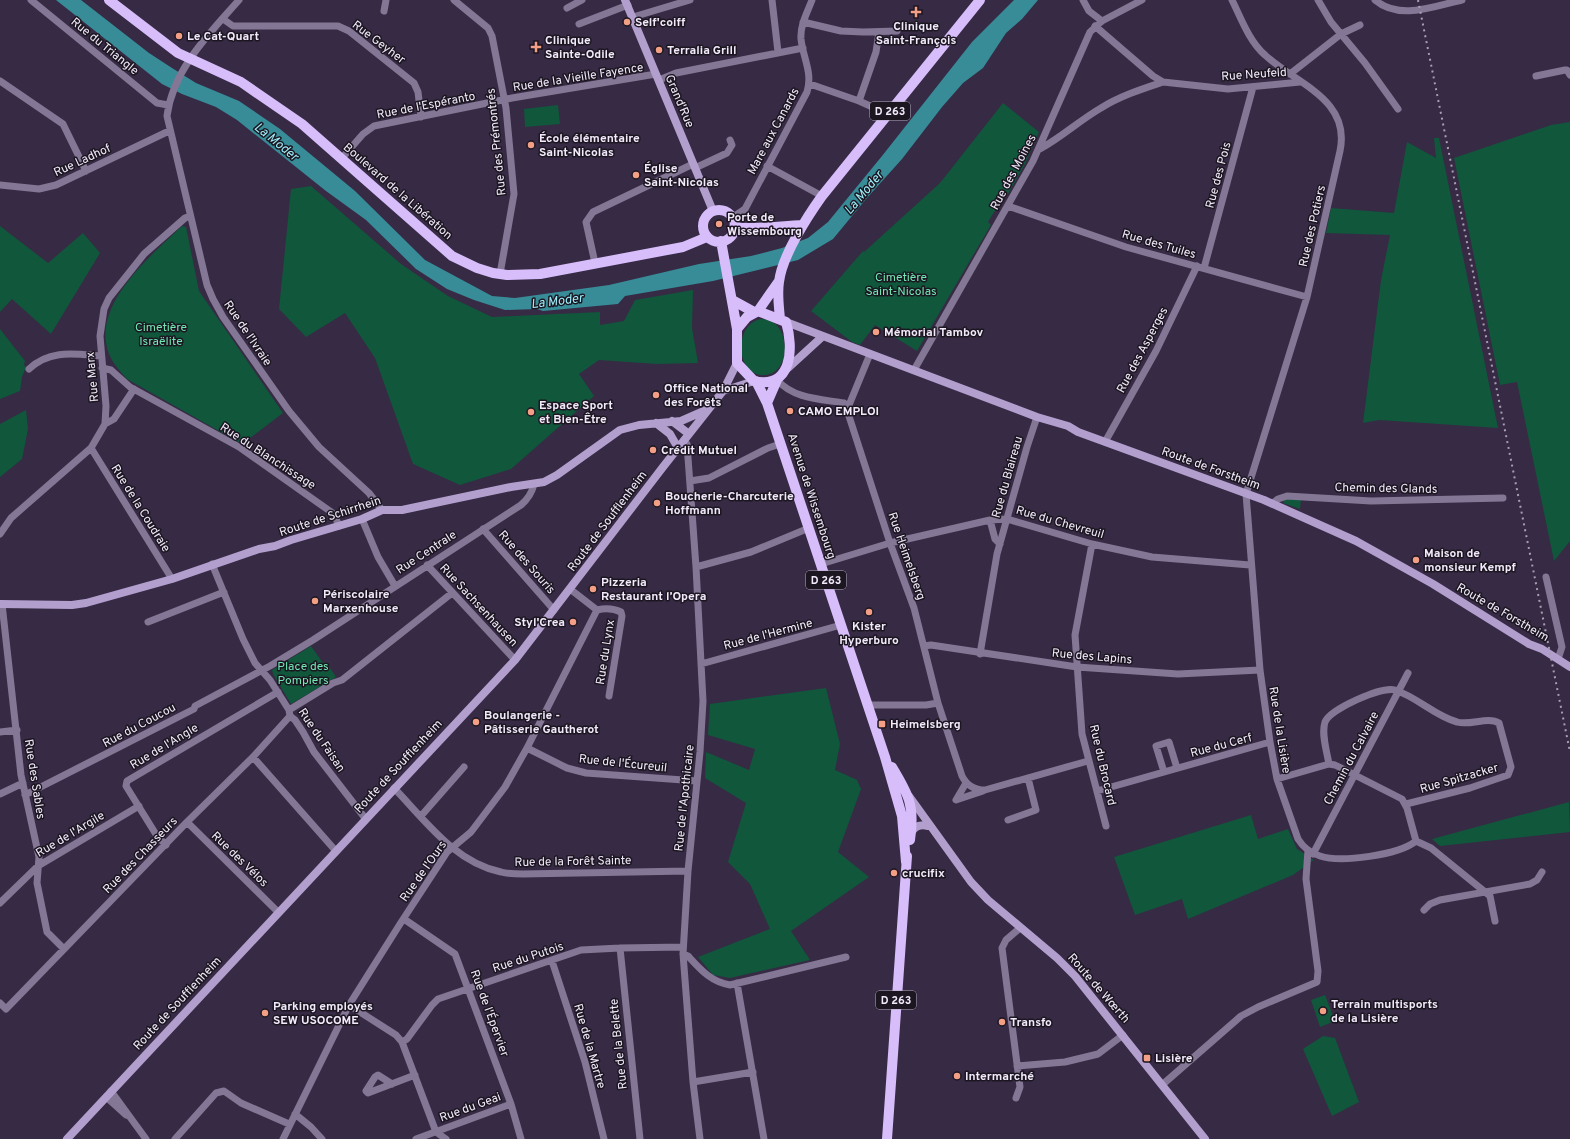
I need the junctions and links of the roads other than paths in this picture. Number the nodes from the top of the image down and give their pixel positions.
1 (30, 0) edge
2 (109, 0) edge
3 (239, 0) edge
4 (386, 0) edge
5 (454, 0) edge
6 (582, 0) edge
7 (690, 0) edge
8 (772, 0) edge
9 (812, 0) edge
10 (980, 0) edge
11 (1083, 0) edge
12 (1142, 0) edge
13 (1232, 0) edge
14 (1318, 0) edge
15 (1375, 0) edge
16 (1462, 0) edge
17 (626, 3) edge
18 (567, 8) dead end
19 (384, 11) dead end
20 (633, 17) junction
21 (223, 19) junction
22 (1102, 21) junction
23 (803, 22) junction
24 (579, 24) dead end
25 (1360, 25) dead end
26 (1095, 26) junction
27 (879, 32) junction
28 (897, 32) dead end
29 (1341, 34) junction
30 (802, 48) junction
31 (778, 52) junction
32 (190, 58) junction
33 (1290, 74) junction
34 (1536, 76) dead end
35 (1570, 76) edge
36 (657, 77) junction
37 (0, 81) edge
38 (1163, 82) junction
39 (1300, 82) junction
40 (810, 84) junction
41 (1253, 87) junction
42 (503, 100) junction
43 (859, 101) junction
44 (168, 105) junction
45 (1398, 109) dead end
46 (888, 114) junction
47 (421, 117) junction
48 (169, 131) junction
49 (730, 140) dead end
50 (1040, 149) junction
51 (342, 158) junction
52 (694, 166) junction
53 (767, 166) junction
54 (86, 171) junction
55 (0, 185) edge
56 (822, 196) junction
57 (1008, 206) junction
58 (713, 211) junction
59 (190, 216) junction
60 (733, 223) junction
61 (803, 224) junction
62 (707, 237) junction
63 (721, 241) junction
64 (595, 263) junction
65 (1200, 267) junction
66 (500, 274) junction
67 (779, 279) junction
68 (731, 296) junction
69 (1307, 297) junction
70 (756, 312) junction
71 (783, 321) junction
72 (737, 329) junction
73 (823, 336) junction
74 (870, 354) junction
75 (101, 356) junction
76 (738, 363) junction
77 (102, 368) junction
78 (788, 368) junction
79 (29, 369) dead end
80 (914, 370) junction
81 (777, 380) junction
82 (755, 381) junction
83 (134, 389) junction
84 (723, 391) junction
85 (767, 403) junction
86 (848, 406) junction
87 (708, 409) junction
88 (1037, 417) junction
89 (672, 421) junction
90 (656, 423) junction
91 (105, 424) junction
92 (686, 437) junction
93 (1105, 442) junction
94 (780, 444) junction
95 (91, 448) junction
96 (678, 448) junction
97 (688, 458) junction
98 (690, 481) junction
99 (534, 484) junction
100 (1246, 494) junction
101 (1502, 498) dead end
102 (1272, 504) junction
103 (382, 510) junction
104 (362, 519) junction
105 (1007, 519) junction
106 (990, 520) junction
107 (339, 526) junction
108 (483, 528) junction
109 (809, 528) junction
110 (1, 531) edge
111 (890, 544) junction
112 (1000, 544) junction
113 (1092, 544) junction
114 (212, 564) junction
115 (821, 564) junction
116 (427, 565) junction
117 (1250, 565) junction
118 (696, 567) junction
119 (1546, 577) dead end
120 (172, 579) junction
121 (395, 586) junction
122 (570, 589) junction
123 (224, 592) junction
124 (452, 593) junction
125 (1, 604) edge
126 (554, 610) junction
127 (597, 610) junction
128 (148, 622) dead end
129 (841, 625) junction
130 (924, 646) junction
131 (980, 654) junction
132 (1558, 659) junction
133 (515, 660) junction
134 (701, 664) junction
135 (1078, 667) junction
136 (1570, 667) edge
137 (261, 670) junction
138 (1260, 670) junction
139 (1408, 672) dead end
140 (278, 692) junction
141 (1398, 692) junction
142 (609, 696) dead end
143 (938, 703) junction
144 (868, 705) junction
145 (289, 713) junction
146 (17, 730) junction
147 (0, 732) edge
148 (1270, 742) junction
149 (527, 748) junction
150 (885, 756) junction
151 (253, 757) junction
152 (1088, 761) junction
153 (1329, 764) junction
154 (464, 767) dead end
155 (1177, 768) junction
156 (1164, 772) junction
157 (1355, 774) junction
158 (1028, 778) junction
159 (1277, 779) junction
160 (697, 781) junction
161 (23, 783) junction
162 (966, 783) junction
163 (394, 788) junction
164 (985, 790) junction
165 (1097, 790) junction
166 (0, 794) edge
167 (908, 794) junction
168 (25, 795) junction
169 (1406, 804) junction
170 (139, 806) junction
171 (421, 816) junction
172 (924, 817) junction
173 (365, 818) junction
174 (908, 818) junction
175 (1008, 820) dead end
176 (187, 822) junction
177 (1106, 826) dead end
178 (931, 827) junction
179 (910, 837) junction
180 (1416, 841) junction
181 (166, 845) junction
182 (452, 848) junction
183 (336, 850) junction
184 (1310, 852) junction
185 (906, 862) junction
186 (38, 866) junction
187 (688, 871) junction
188 (1542, 872) dead end
189 (1484, 891) junction
190 (0, 903) edge
191 (1424, 910) dead end
192 (278, 912) junction
193 (404, 919) junction
194 (1495, 921) dead end
195 (1020, 928) junction
196 (620, 948) junction
197 (64, 949) junction
198 (683, 951) junction
199 (846, 957) dead end
200 (552, 961) junction
201 (737, 983) junction
202 (469, 988) junction
203 (0, 1003) edge
204 (350, 1005) junction
205 (1123, 1035) junction
206 (402, 1042) junction
207 (1017, 1066) junction
208 (753, 1072) junction
209 (415, 1075) junction
210 (693, 1082) junction
211 (392, 1084) dead end
212 (1162, 1085) junction
213 (108, 1094) junction
214 (1016, 1098) dead end
215 (512, 1104) junction
216 (295, 1114) junction
217 (289, 1124) junction
218 (435, 1135) edge
219 (67, 1139) edge
220 (146, 1139) edge
221 (175, 1139) edge
222 (282, 1139) edge
223 (322, 1139) edge
224 (416, 1139) edge
225 (446, 1139) edge
226 (522, 1139) edge
227 (604, 1139) edge
228 (640, 1139) edge
229 (700, 1139) edge
230 (764, 1139) edge
231 (888, 1139) edge
232 (1205, 1139) edge

1 - 44 street, Rue du Triangle
2 - 32 main road, Boulevard de la Libération
3 - 21 street
4 - 19 street
5 - 42 street, Rue des Prémontrés
6 - 18 street
7 - 20 street
8 - 31 street
9 - 23 street, Mare aux Canards
10 - 46 main road, D 263
11 - 22 street
12 - 22 street, Rue des Moines
13 - 33 street, Rue des Potiers
14 - 29 street
15 - 16 street
17 - 20 street, Grand'Rue
17 - 24 street
20 - 36 street, Grand'Rue
21 - 32 street
21 - 47 street, Rue Geyher
22 - 26 street, Rue des Moines
23 - 27 street
23 - 30 street, Mare aux Canards
25 - 29 street
26 - 38 street, Rue Neufeld
26 - 50 street, Rue des Moines
27 - 28 street
27 - 43 street
29 - 33 street
29 - 45 street
30 - 31 street, Rue de la Vieille Fayence
30 - 40 street, Mare aux Canards
31 - 36 street, Rue de la Vieille Fayence
32 - 44 street
32 - 51 main road, Boulevard de la Libération
33 - 39 street, Rue des Potiers
34 - 35 street
36 - 42 street, Rue de la Vieille Fayence
36 - 52 street, Grand'Rue
37 - 54 street
38 - 41 street, Rue Neufeld
38 - 50 street, Rue Neufeld
39 - 41 street, Rue Neufeld
39 - 69 street, Rue des Potiers
40 - 43 street
40 - 53 street, Mare aux Canards
41 - 65 street, Rue des Pois
42 - 47 street, Rue de l'Espéranto
42 - 66 street, Rue des Prémontrés
43 - 46 street
44 - 48 street, Rue de l'Ivraie
46 - 56 main road, D 263
47 - 51 street, Rue de l'Espéranto
48 - 54 street, Rue Ladhof
48 - 59 street, Rue de l'Ivraie
49 - 52 street
50 - 57 street, Rue des Moines
51 - 66 main road, Boulevard de la Libération
52 - 58 street, Grand'Rue
52 - 64 street
53 - 56 street
53 - 60 street, Mare aux Canards
54 - 55 street, Rue Ladhof
56 - 61 main road, D 263
57 - 65 street, Rue des Tuiles
57 - 80 street, Rue des Moines
58 - 60 main road
58 - 62 main road
59 - 75 street, Rue Marx
59 - 103 street, Rue de l'Ivraie
60 - 61 main road
60 - 63 main road
61 - 67 main road, D 263
62 - 63 main road
62 - 64 main road, Boulevard de la Libération
63 - 68 main road
64 - 66 main road, Boulevard de la Libération
65 - 69 street, Rue des Tuiles
65 - 93 street, Rue des Asperges
67 - 70 main road, D 263
67 - 71 main road, D 263
68 - 70 main road
68 - 72 main road
69 - 100 street, Rue des Potiers
70 - 71 main road
70 - 72 main road
71 - 73 street, Route de Forstheim
71 - 78 main road
72 - 76 main road
73 - 74 street, Route de Forstheim
73 - 78 street
74 - 80 street, Route de Forstheim
74 - 86 street
75 - 77 street, Rue Marx
75 - 79 street
76 - 82 main road
76 - 84 street, Route de Soufflenheim
77 - 83 street, Rue du Blanchissage
77 - 91 street, Rue Marx
78 - 81 main road
80 - 88 street, Route de Forstheim
81 - 82 main road
81 - 85 main road
81 - 86 street
82 - 84 street
82 - 85 main road, Avenue de Wissembourg / D 263
83 - 91 street
83 - 107 street, Rue du Blanchissage
84 - 87 street, Route de Soufflenheim
85 - 94 main road, Avenue de Wissembourg / D 263
86 - 111 street, Rue Heimelsberg
87 - 89 street, Route de Schirrhein
87 - 92 street, Route de Soufflenheim
88 - 93 street, Route de Forstheim
88 - 105 street, Rue du Blaireau
89 - 90 street, Route de Schirrhein
89 - 92 street
90 - 96 street
90 - 99 street, Route de Schirrhein
91 - 95 street, Rue Marx
92 - 96 street, Route de Soufflenheim
92 - 97 street, Rue de l'Apothicaire
93 - 100 street, Route de Forstheim
94 - 98 street
94 - 109 main road, Avenue de Wissembourg / D 263
95 - 110 street, Rue Marx
95 - 120 street, Rue de la Coudraie
96 - 97 street
96 - 122 street, Route de Soufflenheim
97 - 98 street, Rue de l'Apothicaire
98 - 118 street, Rue de l'Apothicaire
99 - 103 street, Route de Schirrhein
99 - 108 street, Rue Centrale
100 - 102 street, Route de Forstheim
100 - 117 street, Rue de la Lisière
101 - 102 street, Chemin des Glands
102 - 132 street, Route de Forstheim
103 - 104 street, Route de Schirrhein
104 - 107 street, Route de Schirrhein
104 - 121 street
105 - 106 street, Rue du Chevreuil
105 - 112 street, Rue du Blaireau
105 - 113 street, Rue du Chevreuil
106 - 111 street, Rue du Chevreuil
106 - 112 street, Rue du Blaireau
107 - 114 street, Route de Schirrhein
108 - 116 street, Rue Centrale
108 - 126 street, Rue des Souris
109 - 115 main road, Avenue de Wissembourg / D 263
109 - 118 street
111 - 115 street, Rue du Chevreuil
111 - 130 street, Rue Heimelsberg
112 - 131 street, Rue du Blaireau
113 - 117 street, Rue du Chevreuil
113 - 135 street, Rue du Brocard
114 - 120 street, Route de Schirrhein
114 - 123 street, Rue du Faisan
115 - 129 main road, Avenue de Wissembourg / D 263
116 - 121 street, Rue Centrale
116 - 124 street, Rue Sachsenhausen
117 - 138 street, Rue de la Lisière
118 - 134 street, Rue de l'Apothicaire
119 - 132 street
120 - 125 street, Route de Schirrhein
121 - 137 street, Rue Centrale
122 - 126 street, Route de Soufflenheim
122 - 127 street
123 - 128 street
123 - 137 street, Rue du Faisan
124 - 133 street, Rue Sachsenhausen
124 - 145 street, Rue des Chasseurs
125 - 146 street, Rue des Sables
126 - 133 street, Route de Soufflenheim
127 - 142 street, Rue du Lynx
127 - 149 street, Rue de l'Ours
129 - 134 street, Rue de l'Hermine
129 - 144 main road, Avenue de Wissembourg / D 263
130 - 131 street, Rue des Lapins
130 - 143 street, Rue Heimelsberg
131 - 135 street, Rue des Lapins
132 - 136 street, Route de Forstheim
133 - 163 street, Route de Soufflenheim
134 - 160 street, Rue de l'Apothicaire
135 - 138 street, Rue des Lapins
135 - 152 street, Rue du Brocard
137 - 140 street, Rue du Faisan
137 - 168 street, Rue du Coucou
138 - 148 street, Rue de la Lisière
139 - 141 street, Chemin du Calvaire
140 - 145 street, Rue du Faisan
140 - 170 street, Rue de l'Angle
141 - 153 street, Rue Spitzacker
141 - 157 street, Chemin du Calvaire
141 - 169 street, Rue Spitzacker
143 - 144 street
143 - 162 street, Rue Heimelsberg
144 - 150 main road, Avenue de Wissembourg / D 263
145 - 151 street, Rue des Chasseurs
145 - 173 street, Rue du Faisan
146 - 147 street
146 - 161 street, Rue des Sables
148 - 155 street, Rue du Cerf
148 - 159 street, Rue de la Lisière
149 - 160 street, Rue de l'Écureuil
149 - 182 street, Rue de l'Ours
150 - 167 main road, Avenue de Wissembourg / D 263
150 - 174 main road, Avenue de Wissembourg / D 263
151 - 176 street, Rue des Chasseurs
151 - 183 street
152 - 158 street
152 - 165 street, Rue du Brocard
153 - 157 street
153 - 159 street
154 - 171 street
155 - 156 street, Rue du Cerf
155 - 156 street, Rue du Cerf
156 - 165 street, Rue du Cerf
157 - 169 street
157 - 184 street, Chemin du Calvaire
158 - 164 street
158 - 175 street
159 - 184 street, Rue de la Lisière
160 - 187 street, Rue de l'Apothicaire
161 - 166 street
161 - 168 street, Rue des Sables
162 - 164 street
162 - 164 street
163 - 171 street, Rue de la Forêt Sainte
163 - 173 street, Route de Soufflenheim
165 - 177 street, Rue du Brocard
167 - 172 street, Route de Wœrth
167 - 174 main road, Avenue de Wissembourg / D 263
168 - 186 street, Rue des Sables
169 - 180 street
170 - 181 street, Rue de l'Angle
170 - 186 street, Rue de l'Argile
171 - 182 street, Rue de la Forêt Sainte
172 - 174 street
172 - 178 street, Route de Wœrth
173 - 183 street, Route de Soufflenheim
174 - 178 street
174 - 179 main road, Avenue de Wissembourg / D 263
174 - 185 main road, Avenue de Wissembourg / D 263
176 - 181 street, Rue des Chasseurs
176 - 192 street, Rue des Vélos
178 - 179 street
178 - 195 street, Route de Wœrth
179 - 185 main road, Avenue de Wissembourg / D 263
180 - 184 street
180 - 189 street
181 - 197 street, Rue des Chasseurs
182 - 187 street, Rue de la Forêt Sainte
182 - 193 street, Rue de l'Ours
183 - 192 street, Route de Soufflenheim
184 - 212 street
185 - 231 main road, Avenue de Wissembourg / D 263
186 - 190 street, Rue de l'Argile
186 - 197 street, Rue des Sables
187 - 198 street, Rue de l'Apothicaire
188 - 189 street
189 - 191 street
189 - 194 street
192 - 213 street, Route de Soufflenheim
193 - 202 street, Rue de l'Épervier
193 - 204 street, Rue de l'Ours
195 - 205 street, Route de Wœrth
195 - 207 street
196 - 198 street, Rue du Putois
196 - 200 street, Rue du Putois
196 - 228 street, Rue de la Belette
197 - 203 street, Rue des Chasseurs
198 - 201 street
198 - 210 street, Rue de l'Apothicaire
199 - 201 street
200 - 202 street, Rue du Putois
200 - 227 street, Rue de la Martre
201 - 208 street
202 - 206 street, Rue du Putois
202 - 215 street, Rue de l'Épervier
204 - 206 street
204 - 216 street, Rue de l'Ours
205 - 207 street
205 - 212 street, Route de Wœrth
206 - 209 street
207 - 214 street
208 - 210 street
208 - 230 street
209 - 211 street
209 - 218 street
210 - 229 street, Rue de l'Apothicaire
212 - 232 street, Route de Wœrth
213 - 219 street, Route de Soufflenheim
213 - 220 street
215 - 218 street, Rue du Geai
215 - 226 street, Rue de l'Épervier
216 - 217 street, Rue de l'Ours
216 - 223 street
217 - 221 street
217 - 222 street, Rue de l'Ours
218 - 224 street, Rue du Geai
218 - 225 street, Rue du Geai

